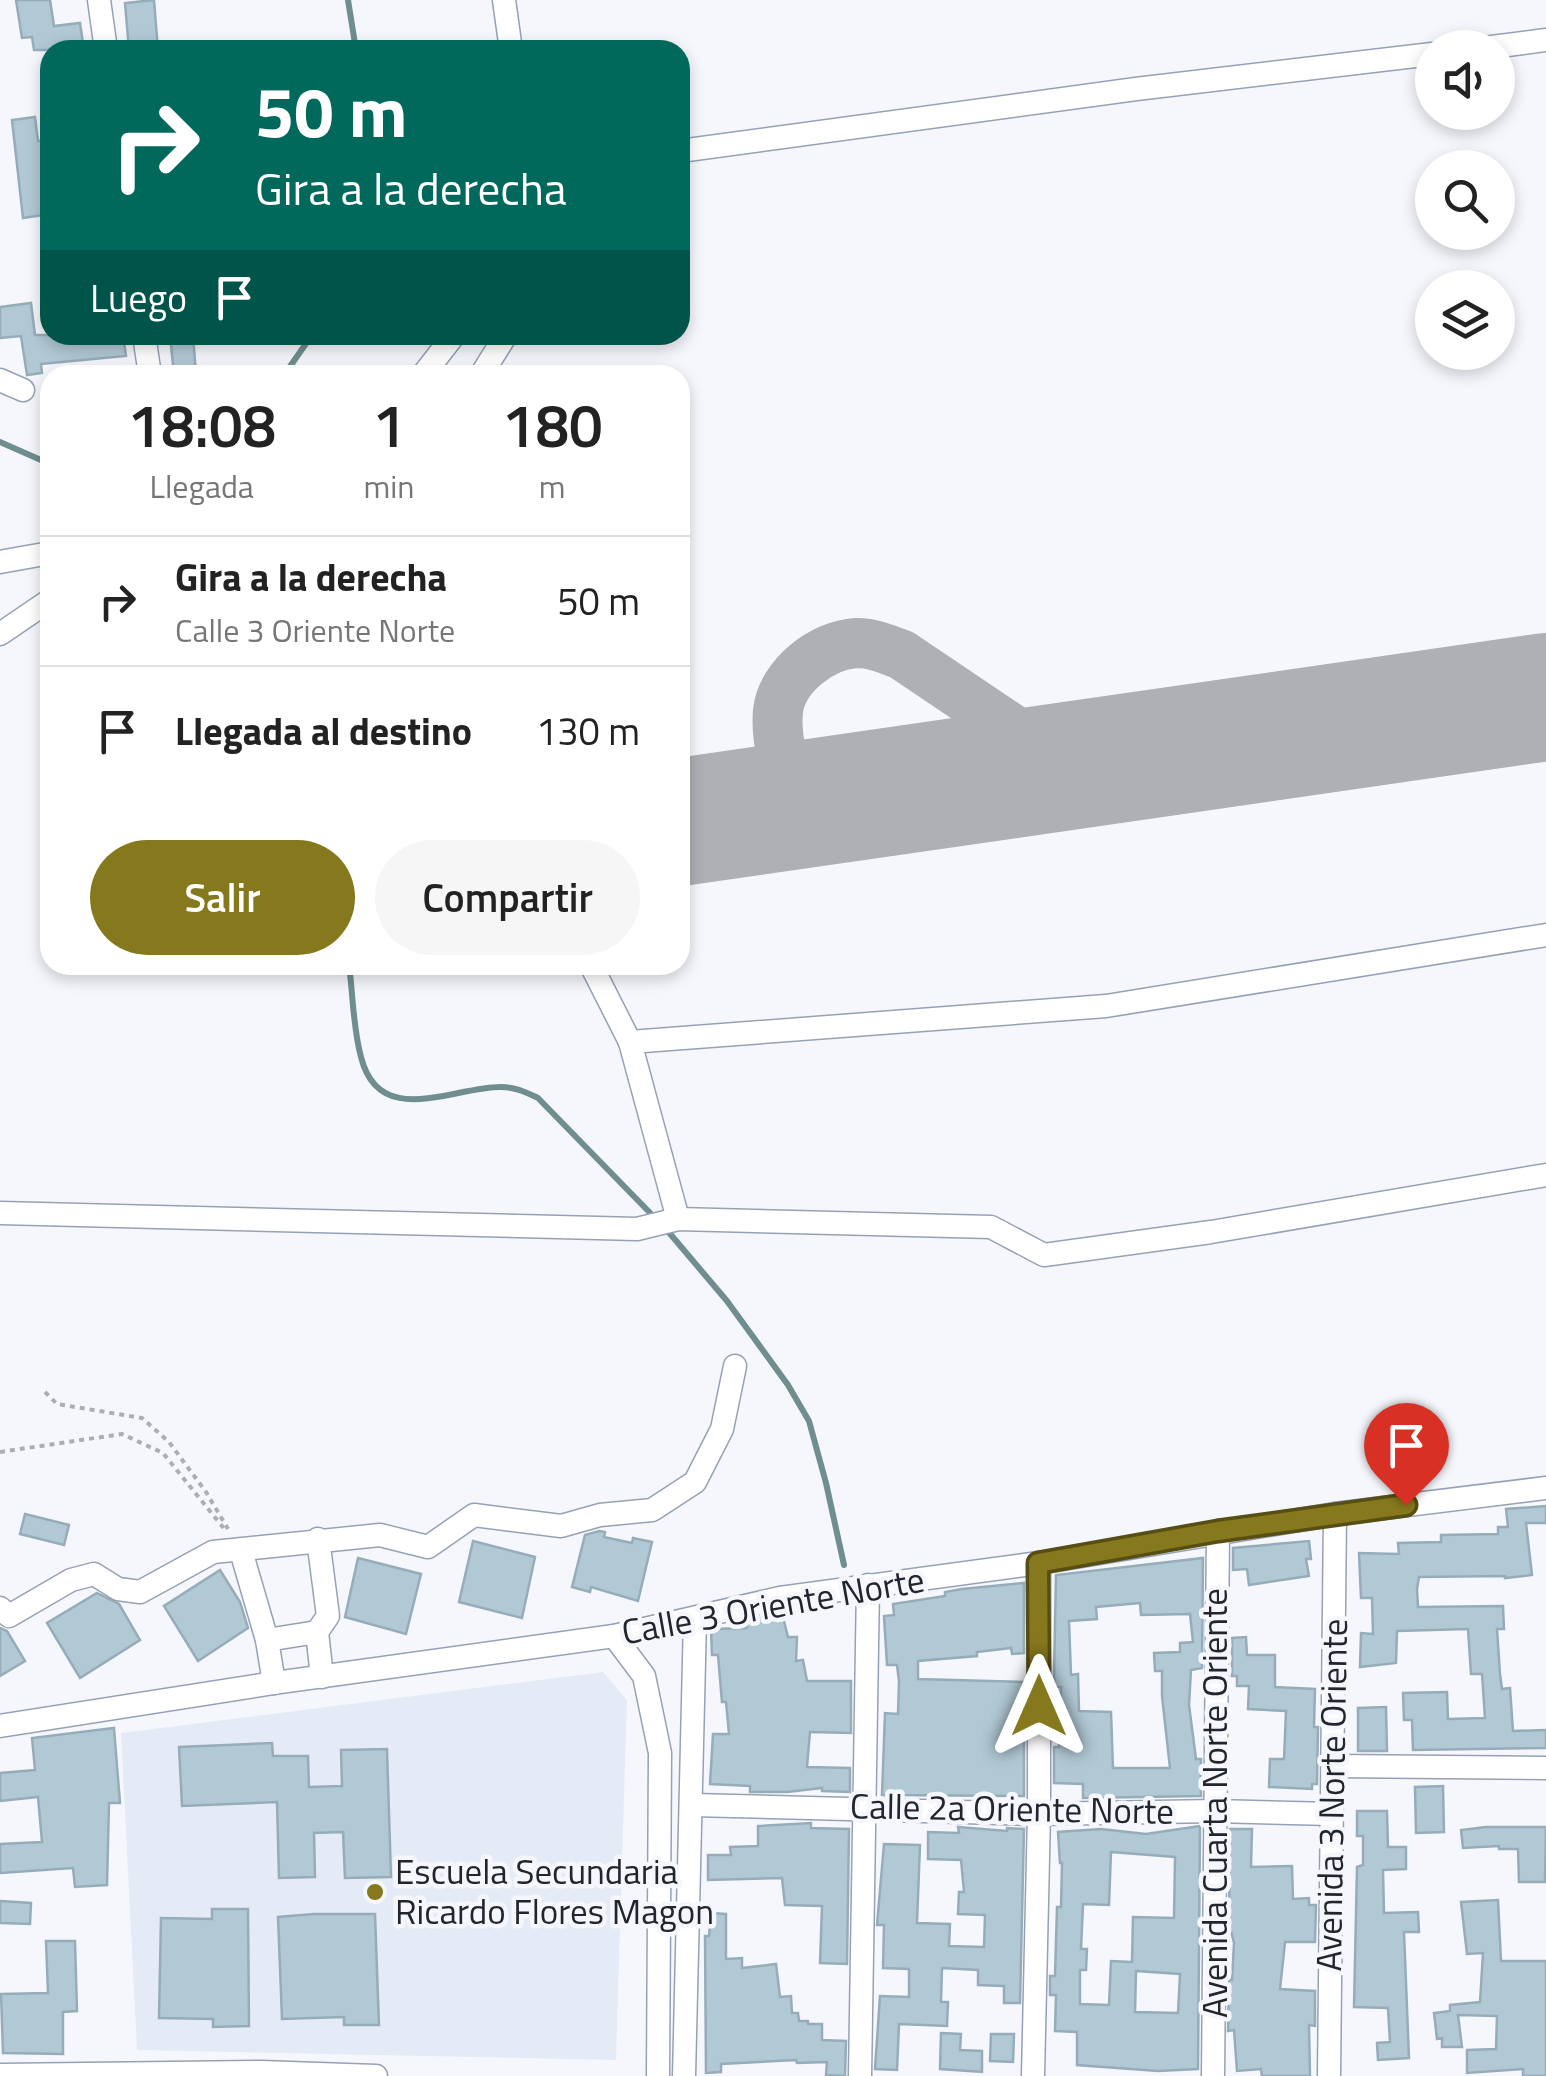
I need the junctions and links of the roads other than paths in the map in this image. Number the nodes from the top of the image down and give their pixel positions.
1 (99, 0) edge
2 (504, 0) edge
3 (105, 40) edge
4 (510, 40) edge
5 (1546, 40) edge
6 (1515, 44) edge
7 (1415, 56) edge
8 (690, 150) edge
9 (446, 345) edge
10 (431, 365) edge
11 (0, 380) edge
12 (23, 390) dead end
13 (40, 555) edge
14 (0, 562) edge
15 (40, 607) edge
16 (0, 634) edge
17 (1546, 935) edge
18 (596, 975) edge
19 (630, 1042) junction
20 (1546, 1175) edge
21 (0, 1214) edge
22 (667, 1222) junction
23 (735, 1366) dead end
24 (1546, 1488) edge
25 (1335, 1514) junction
26 (1218, 1531) junction
27 (318, 1539) junction
28 (241, 1551) junction
29 (1038, 1563) junction
30 (868, 1585) junction
31 (0, 1608) edge
32 (696, 1620) junction
33 (317, 1632) junction
34 (614, 1636) junction
35 (268, 1640) junction
36 (322, 1677) junction
37 (274, 1683) junction
38 (0, 1726) edge
39 (1332, 1766) junction
40 (1546, 1768) edge
41 (692, 1804) junction
42 (864, 1808) junction
43 (1216, 1811) junction
44 (1039, 1814) junction
45 (1332, 1814) junction
46 (0, 2076) edge
47 (376, 2076) edge
48 (658, 2076) edge
49 (684, 2076) edge
50 (860, 2076) edge
51 (1033, 2076) edge
52 (1213, 2076) edge
53 (1329, 2076) edge

1 - 3 street
2 - 4 street
5 - 6 street
7 - 8 street
9 - 10 street
11 - 12 street
13 - 14 street
15 - 16 street
17 - 19 street
18 - 19 street
19 - 22 street
20 - 22 street
21 - 22 street
23 - 27 street
24 - 25 street, Calle 3 Oriente Norte
25 - 26 street, Calle 3 Oriente Norte
25 - 39 street, Avenida 3 Norte Oriente
26 - 29 street, Calle 3 Oriente Norte
26 - 43 street, Avenida Cuarta Norte Oriente
27 - 28 street
27 - 33 street
28 - 31 street
28 - 35 street
29 - 30 street, Calle 3 Oriente Norte
29 - 44 street
30 - 32 street, Calle 3 Oriente Norte
30 - 42 street
32 - 34 street, Calle 3 Oriente Norte
32 - 41 street
33 - 35 street
33 - 36 street
34 - 36 street, Calle 3 Oriente Norte
34 - 48 street
35 - 37 street
36 - 37 street, Calle 3 Oriente Norte
37 - 38 street, Calle 3 Oriente Norte
39 - 40 street
39 - 45 street, Avenida 3 Norte Oriente
41 - 42 street, Calle 2a Oriente Norte
41 - 49 street
42 - 44 street, Calle 2a Oriente Norte
42 - 50 street
43 - 44 street, Calle 2a Oriente Norte
43 - 45 street, Calle 2a Oriente Norte
43 - 52 street, Avenida Cuarta Norte Oriente
44 - 51 street
45 - 53 street, Avenida 3 Norte Oriente
46 - 47 street

